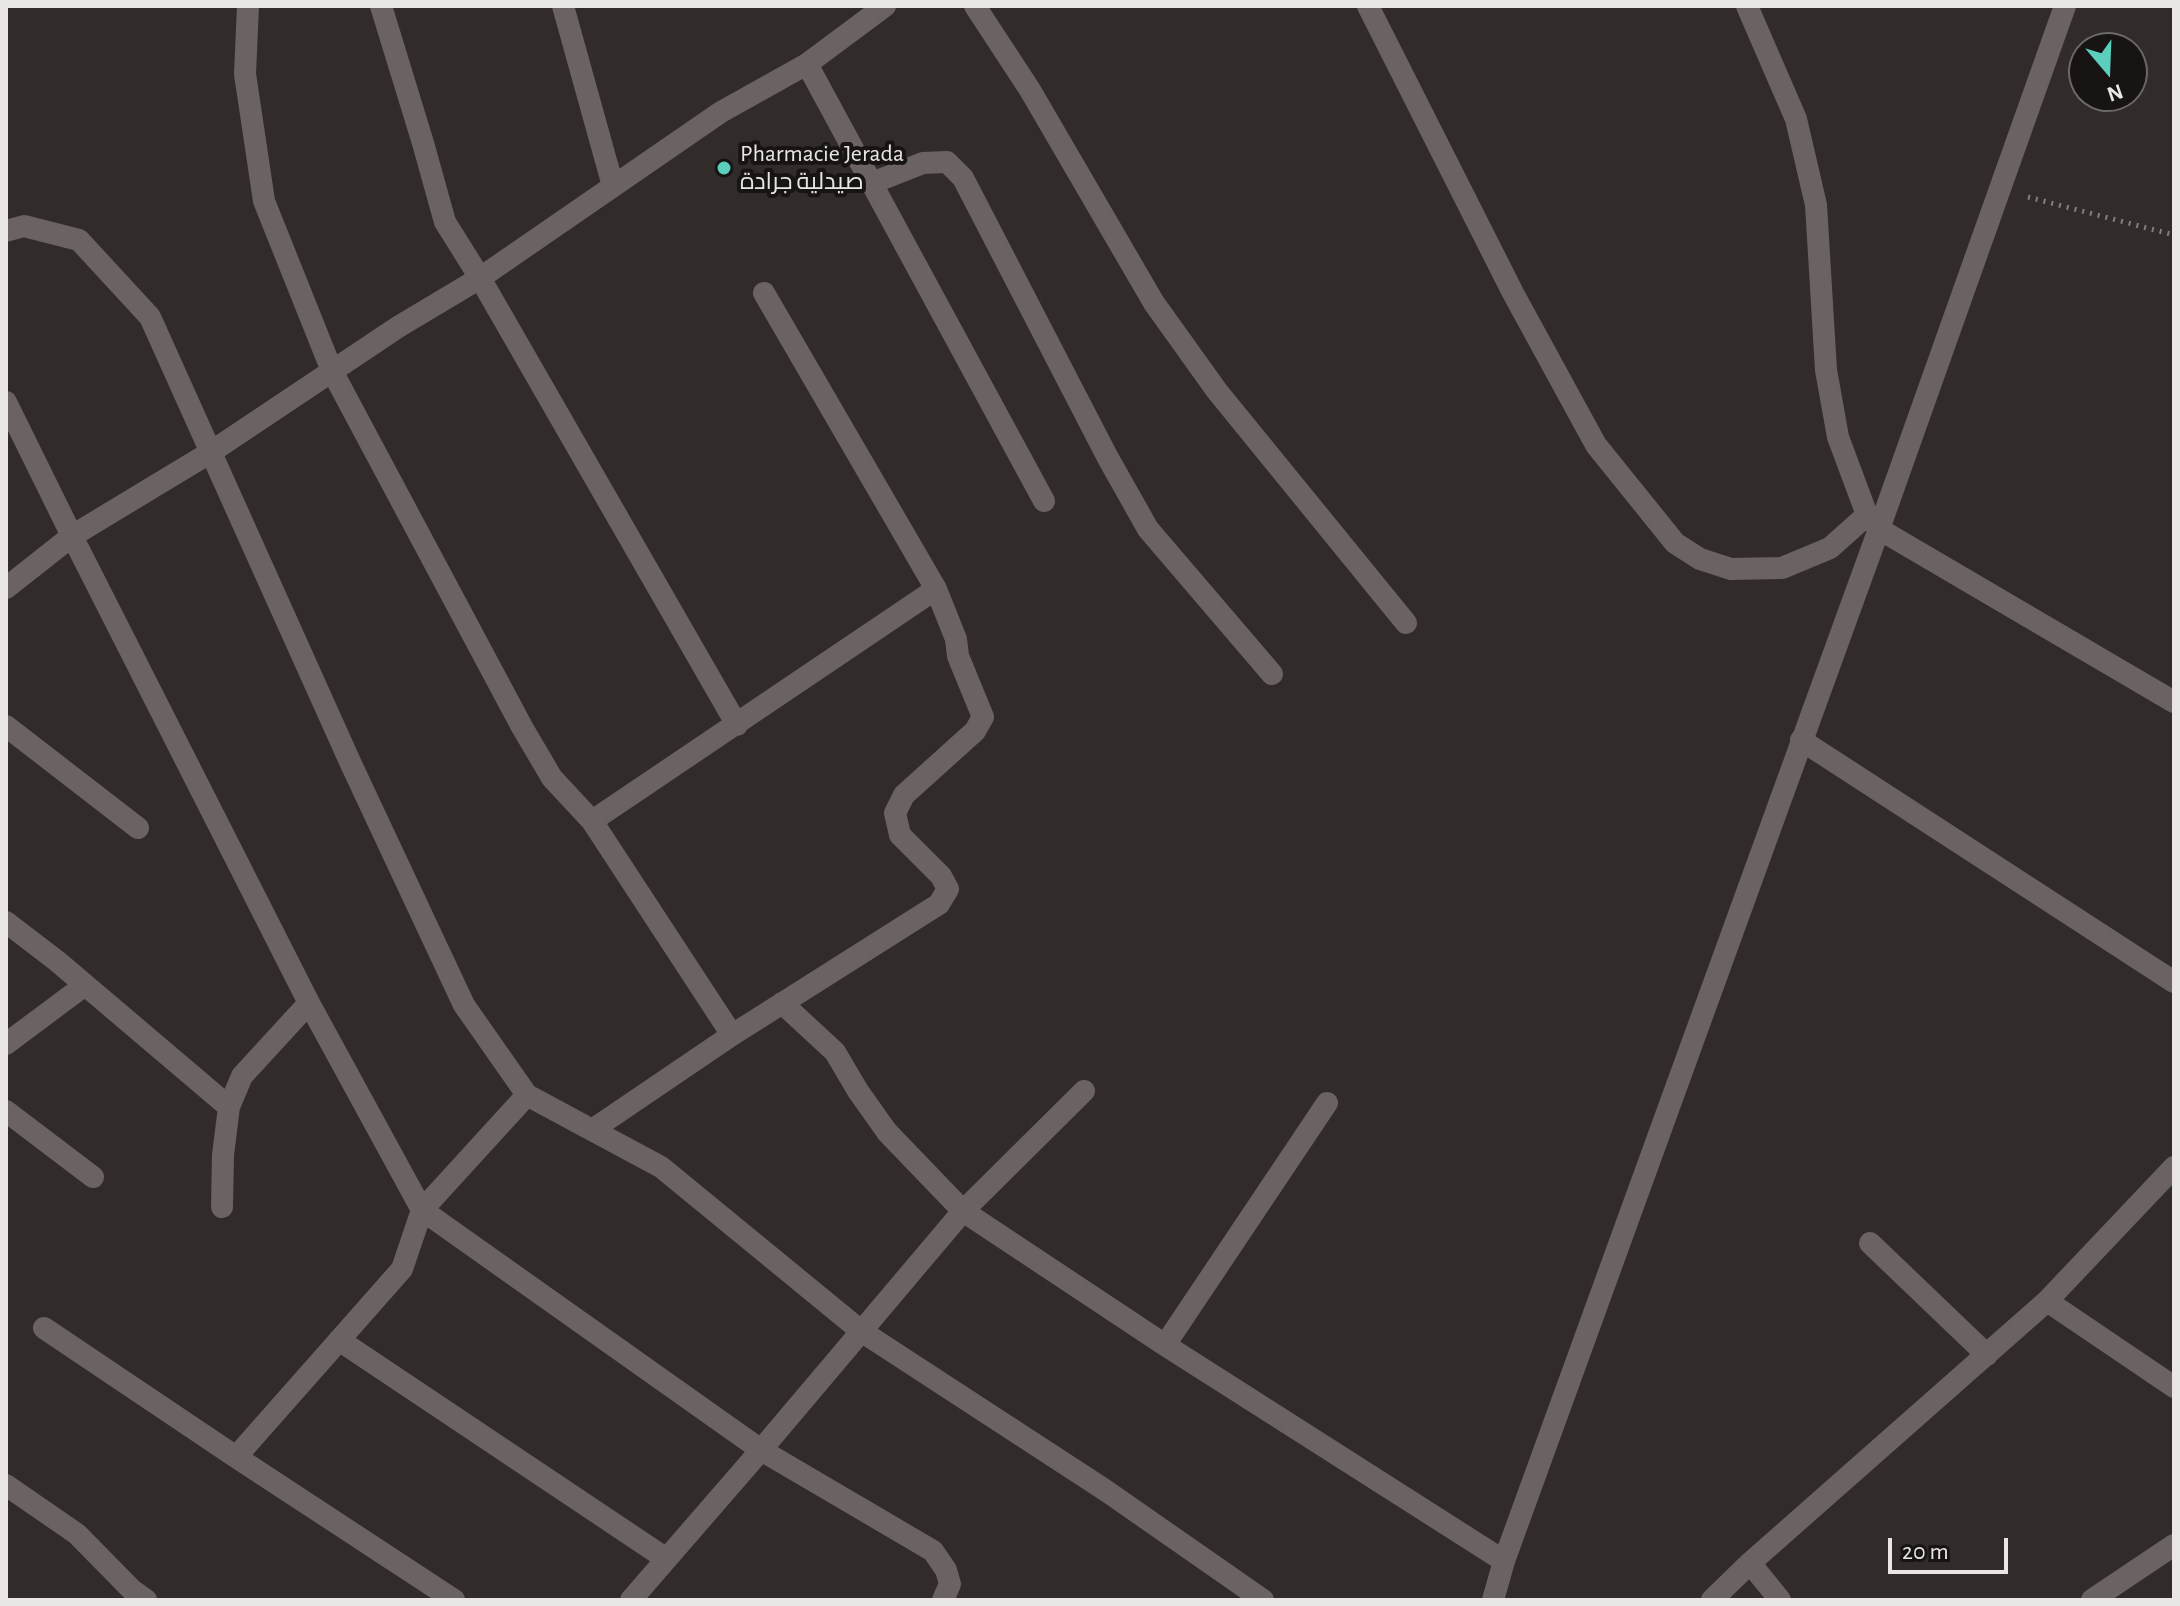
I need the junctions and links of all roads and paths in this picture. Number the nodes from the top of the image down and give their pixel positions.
1 (248, 6) edge
2 (381, 6) edge
3 (563, 6) edge
4 (885, 6) edge
5 (975, 6) edge
6 (1368, 6) edge
7 (1747, 6) edge
8 (2065, 6) edge
9 (807, 64) junction
10 (872, 183) junction
11 (613, 186) junction
12 (2000, 190) junction
13 (6, 231) edge
14 (2174, 235) edge
15 (480, 278) junction
16 (764, 293) dead end
17 (332, 371) junction
18 (6, 402) edge
19 (211, 452) junction
20 (1044, 501) dead end
21 (1873, 522) junction
22 (72, 536) junction
23 (6, 588) edge
24 (936, 589) junction
25 (1406, 623) dead end
26 (1272, 674) dead end
27 (2174, 702) edge
28 (737, 725) junction
29 (6, 726) edge
30 (1801, 740) junction
31 (592, 821) junction
32 (138, 828) dead end
33 (6, 922) edge
34 (2174, 982) edge
35 (85, 985) junction
36 (309, 1003) junction
37 (782, 1003) junction
38 (732, 1035) junction
39 (6, 1044) edge
40 (1084, 1091) dead end
41 (527, 1095) junction
42 (1327, 1103) dead end
43 (229, 1107) junction
44 (6, 1111) edge
45 (592, 1130) junction
46 (2174, 1167) edge
47 (93, 1177) dead end
48 (222, 1207) dead end
49 (422, 1210) junction
50 (963, 1211) junction
51 (1870, 1243) dead end
52 (2047, 1301) junction
53 (44, 1328) dead end
54 (861, 1331) junction
55 (339, 1340) junction
56 (1165, 1345) junction
57 (1987, 1355) junction
58 (2174, 1387) edge
59 (761, 1450) junction
60 (236, 1457) junction
61 (6, 1485) edge
62 (2174, 1545) edge
63 (665, 1558) junction
64 (1504, 1561) junction
65 (1750, 1563) junction
66 (146, 1600) edge
67 (454, 1600) edge
68 (631, 1600) edge
69 (943, 1600) edge
70 (1263, 1600) edge
71 (1493, 1600) edge
72 (1712, 1600) edge
73 (1780, 1600) edge
74 (2092, 1600) edge

1 - 17 street
2 - 15 street
3 - 11 street
4 - 9 street
5 - 25 street
6 - 21 street
7 - 21 street
8 - 12 street
9 - 10 street
9 - 11 street
10 - 20 street
10 - 26 street
11 - 15 street
12 - 14 path
12 - 21 street
13 - 19 street
15 - 17 street
15 - 28 street
16 - 24 street
17 - 19 street
17 - 31 street
18 - 22 street
19 - 22 street
19 - 41 street
21 - 27 street
21 - 30 street
22 - 23 street
22 - 36 street
24 - 28 street
24 - 37 street
28 - 31 street
29 - 32 street
30 - 34 street
30 - 64 street
31 - 38 street
33 - 35 street
35 - 39 street
35 - 43 street
36 - 43 street
36 - 49 street
37 - 38 street
37 - 50 street
38 - 45 street
40 - 50 street
41 - 45 street
41 - 49 street
42 - 56 street
43 - 48 street
44 - 47 street
45 - 54 street
46 - 52 street
49 - 55 street
49 - 59 street
50 - 54 street
50 - 56 street
51 - 57 street
52 - 57 street
52 - 58 street
53 - 60 street
54 - 59 street
54 - 70 street
55 - 60 street
55 - 63 street
56 - 64 street
57 - 65 street
59 - 63 street
59 - 69 street
60 - 67 street
61 - 66 street
62 - 74 street
63 - 68 street
64 - 71 street
65 - 72 street
65 - 73 street

